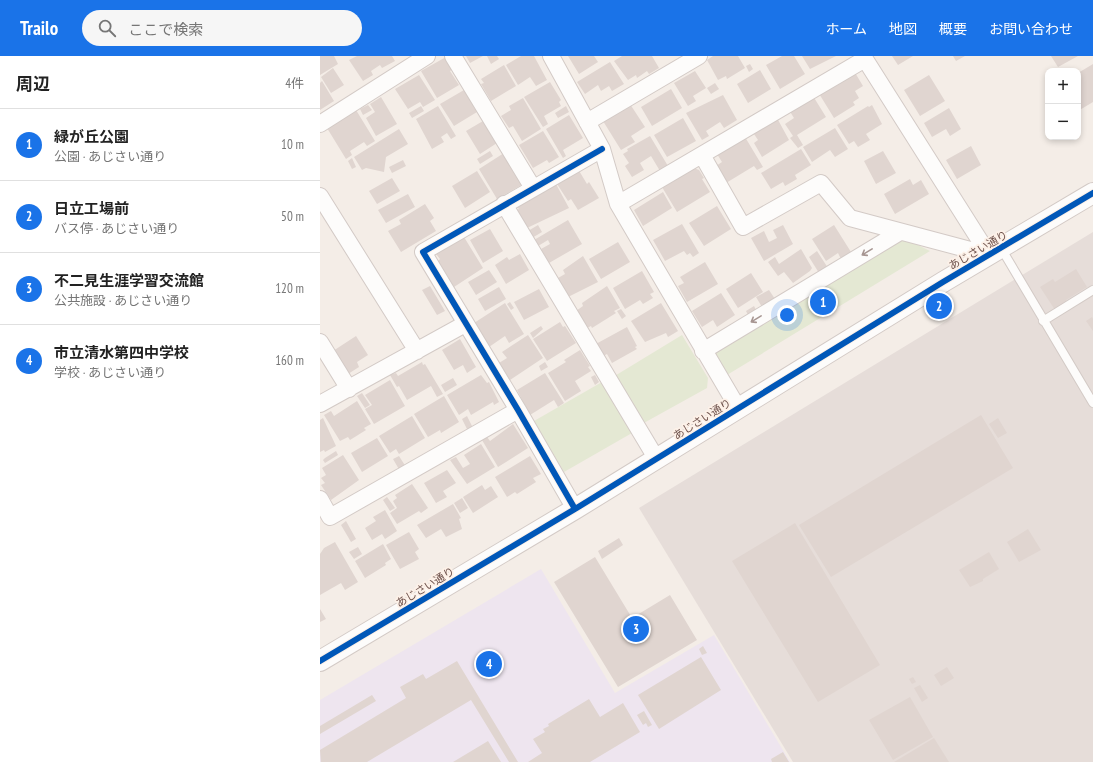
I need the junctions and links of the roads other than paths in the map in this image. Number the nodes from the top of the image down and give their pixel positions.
1 (427, 56) edge
2 (453, 56) edge
3 (551, 56) edge
4 (699, 56) edge
5 (864, 58) edge
6 (407, 61) edge
7 (587, 122) junction
8 (320, 124) edge
9 (602, 149) junction
10 (702, 155) junction
11 (533, 188) junction
12 (1093, 193) edge
13 (320, 196) edge
14 (504, 204) junction
15 (618, 204) junction
16 (900, 232) junction
17 (995, 252) junction
18 (1093, 290) edge
19 (1043, 321) junction
20 (465, 324) junction
21 (320, 342) edge
22 (417, 351) junction
23 (703, 351) junction
24 (349, 389) junction
25 (1093, 403) edge
26 (320, 404) edge
27 (738, 408) junction
28 (518, 410) junction
29 (656, 458) junction
30 (320, 499) edge
31 (575, 509) junction
32 (320, 661) edge

1 - 6 street
2 - 11 street
3 - 7 street
4 - 7 street
5 - 10 street
5 - 17 street
6 - 8 street
7 - 9 street
9 - 11 street
9 - 15 street
10 - 15 street
10 - 16 street
11 - 14 street
12 - 17 street, あじさい通り
13 - 22 street
14 - 20 street
14 - 29 street
15 - 23 street
16 - 17 street
16 -> 23 street
17 - 19 lane
17 - 27 street, あじさい通り
18 - 19 lane
19 - 25 lane
20 - 22 street
20 - 28 street
21 - 24 street
22 - 24 street
23 - 27 street
24 - 26 street
27 - 29 street, あじさい通り
28 - 30 street
28 - 31 street
29 - 31 street, あじさい通り
31 - 32 street, あじさい通り

